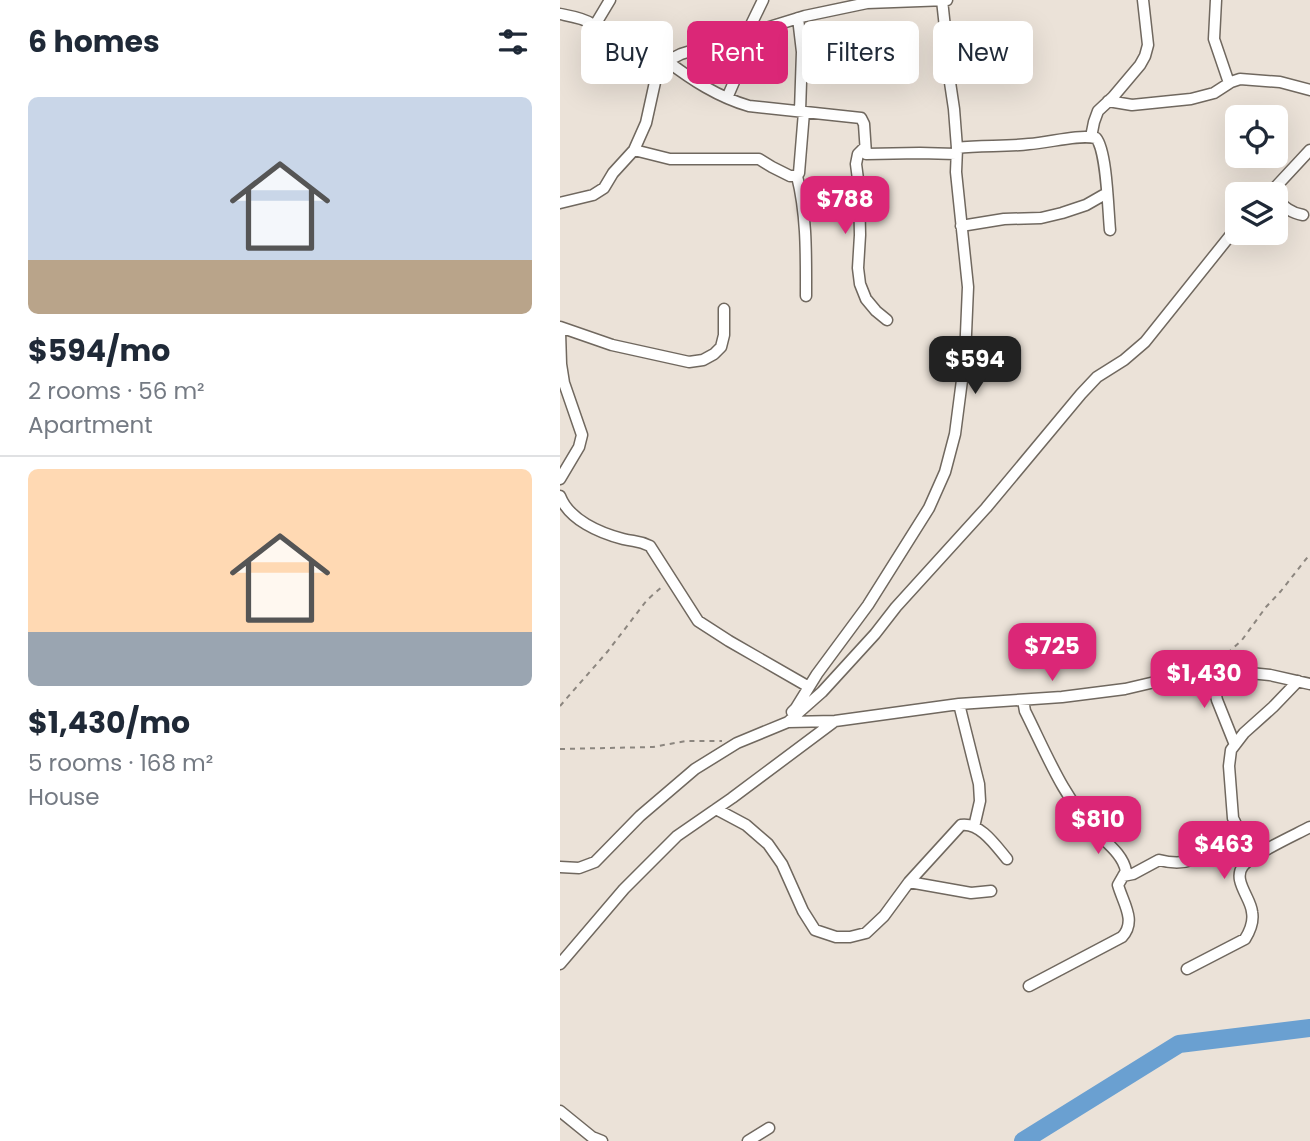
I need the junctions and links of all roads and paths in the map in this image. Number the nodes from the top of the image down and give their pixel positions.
1 (610, 0) edge
2 (944, 0) edge
3 (1143, 0) edge
4 (1216, 0) edge
5 (760, 1) edge
6 (560, 14) edge
7 (798, 18) junction
8 (588, 21) edge
9 (597, 21) edge
10 (751, 21) edge
11 (788, 21) edge
12 (673, 69) edge
13 (1229, 83) junction
14 (655, 84) edge
15 (733, 84) edge
16 (1310, 90) edge
17 (727, 98) junction
18 (1108, 101) junction
19 (802, 111) junction
20 (1091, 137) junction
21 (865, 147) junction
22 (1310, 149) edge
23 (634, 150) junction
24 (957, 151) junction
25 (797, 176) junction
26 (1283, 182) edge
27 (1107, 192) junction
28 (560, 204) edge
29 (1288, 210) edge
30 (1303, 215) dead end
31 (961, 226) junction
32 (1110, 230) dead end
33 (1225, 242) edge
34 (806, 296) dead end
35 (724, 309) dead end
36 (887, 320) dead end
37 (560, 327) edge
38 (560, 332) edge
39 (560, 479) edge
40 (560, 496) edge
41 (1310, 554) edge
42 (671, 579) junction
43 (1215, 671) junction
44 (1298, 681) junction
45 (1310, 684) edge
46 (809, 687) junction
47 (1023, 701) junction
48 (959, 704) junction
49 (560, 706) edge
50 (835, 721) junction
51 (788, 722) junction
52 (776, 727) junction
53 (737, 743) junction
54 (1235, 745) junction
55 (560, 749) edge
56 (716, 809) junction
57 (974, 827) junction
58 (1310, 827) edge
59 (1211, 835) dead end
60 (1257, 855) junction
61 (1007, 859) dead end
62 (560, 867) edge
63 (1123, 876) junction
64 (909, 882) junction
65 (991, 891) dead end
66 (560, 964) edge
67 (1187, 969) dead end
68 (1029, 986) dead end
69 (560, 1111) edge
70 (769, 1128) dead end
71 (602, 1141) edge
72 (748, 1141) edge

1 - 9 street
2 - 7 street
2 - 24 street
3 - 18 street
4 - 13 street
5 - 10 street
6 - 8 street
7 - 11 street
7 - 19 street
12 - 17 street
13 - 16 street
13 - 18 street
14 - 23 street
15 - 17 street
17 - 19 street
18 - 20 street
19 - 21 street
19 - 25 street
20 - 24 street
20 - 27 street
21 - 24 street
21 - 36 street
22 - 26 street
23 - 25 street
23 - 28 street
24 - 31 street
25 - 34 street
27 - 31 street
27 - 32 street
29 - 30 street
31 - 46 street
33 - 51 street
35 - 37 street
38 - 39 street
40 - 42 street
41 - 43 path
42 - 46 street
42 - 49 path
43 - 44 street
43 - 47 street
43 - 54 street
44 - 45 street
44 - 54 street
46 - 52 street
47 - 48 street
47 - 63 street
48 - 50 street
48 - 57 street
50 - 51 street
50 - 56 street
51 - 52 street
52 - 53 street
53 - 55 path
53 - 62 street
54 - 60 street
56 - 64 street
56 - 66 street
57 - 61 street
57 - 64 street
58 - 60 street
59 - 63 street
60 - 67 street
63 - 68 street
64 - 65 street
69 - 71 street
70 - 72 street

